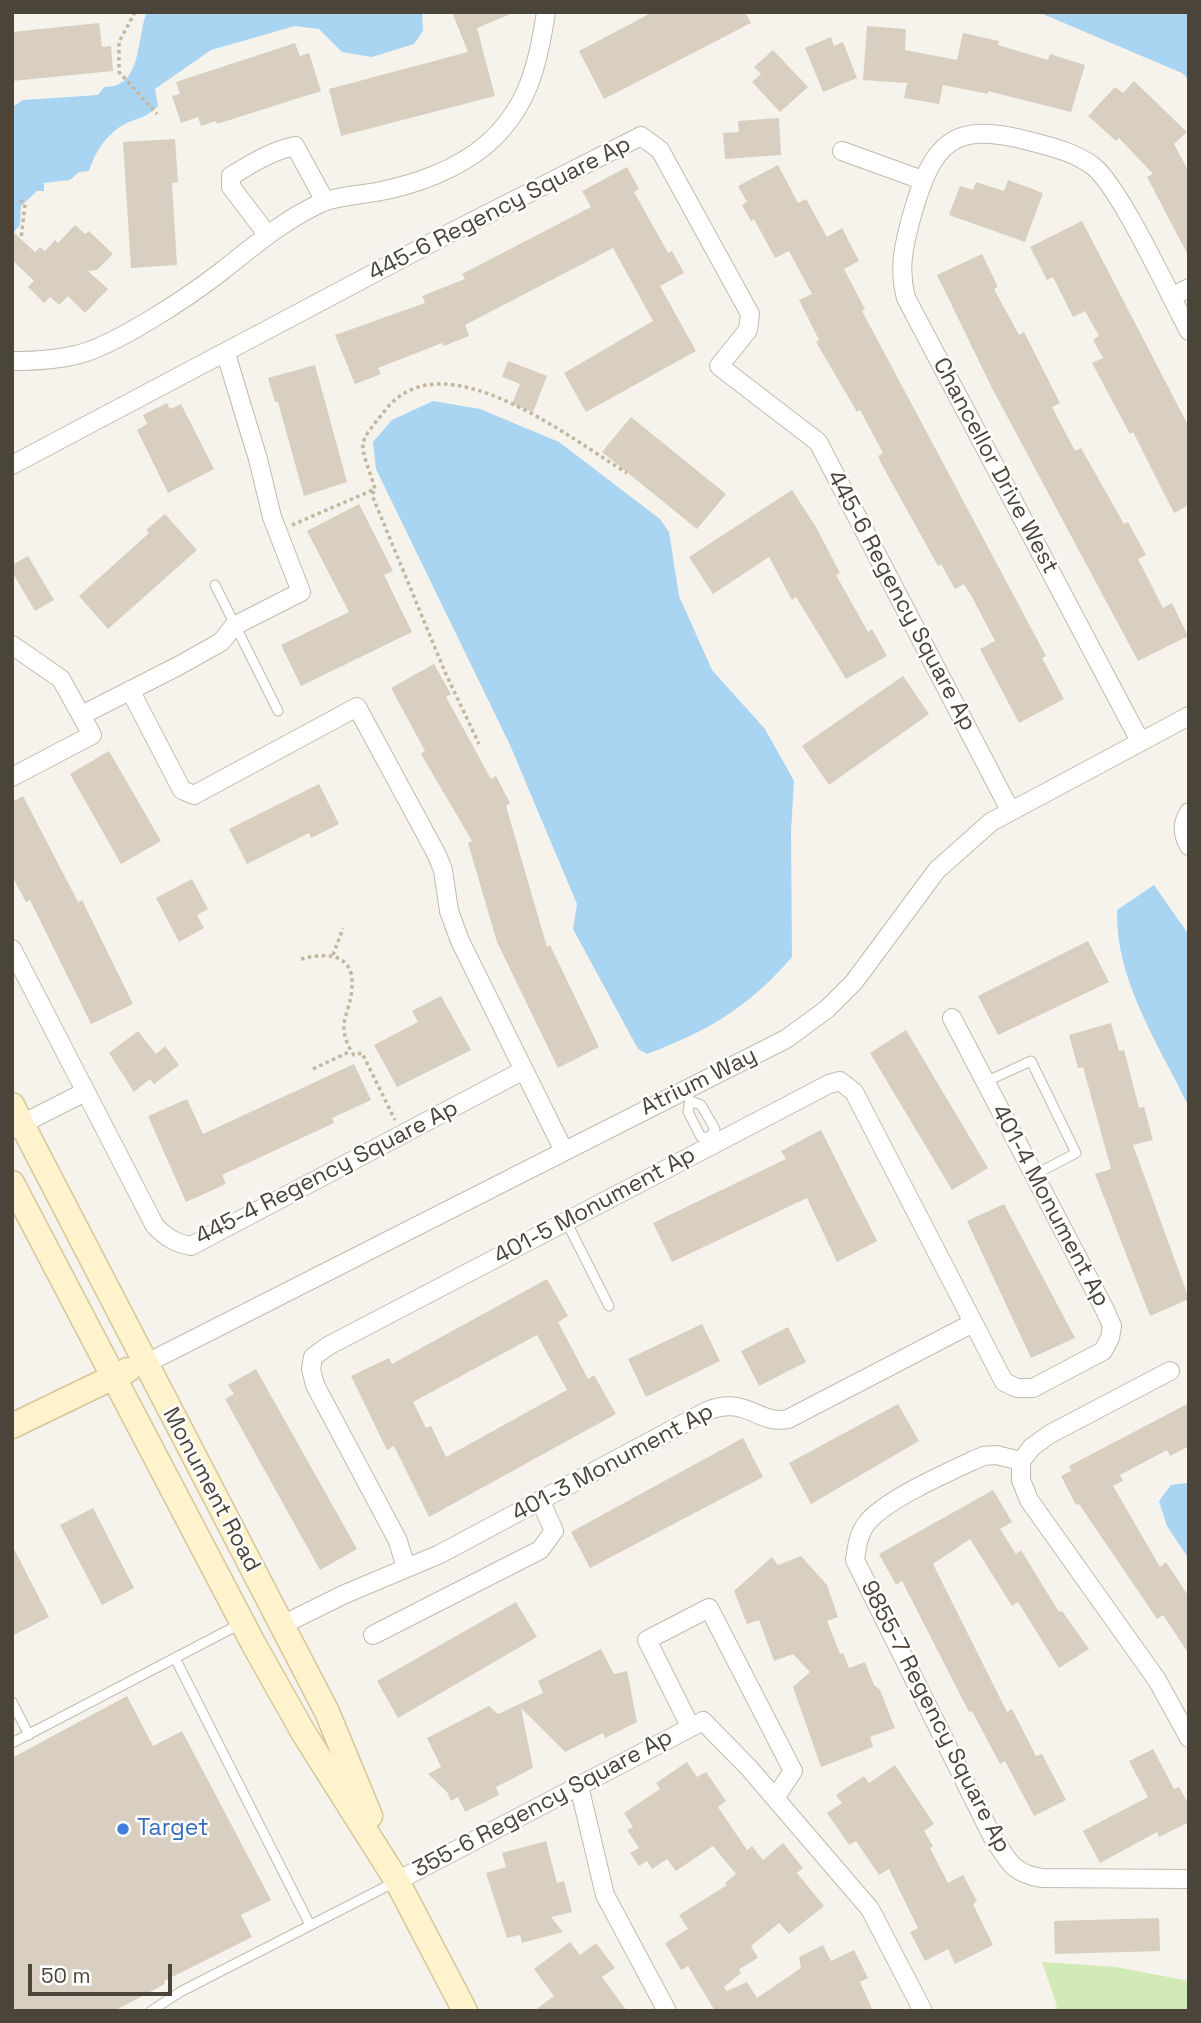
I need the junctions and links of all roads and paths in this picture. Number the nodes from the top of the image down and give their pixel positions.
1 (135, 12) edge
2 (546, 12) edge
3 (157, 114) dead end
4 (842, 150) dead end
5 (922, 180) junction
6 (20, 200) dead end
7 (325, 201) junction
8 (267, 234) junction
9 (21, 239) dead end
10 (1189, 288) edge
11 (1171, 297) junction
12 (1189, 331) edge
13 (226, 354) junction
14 (12, 361) edge
15 (12, 465) edge
16 (627, 473) dead end
17 (375, 489) junction
18 (277, 530) junction
19 (215, 585) dead end
20 (234, 626) junction
21 (12, 645) edge
22 (130, 690) junction
23 (278, 711) dead end
24 (82, 715) junction
25 (1189, 716) edge
26 (1140, 741) junction
27 (479, 744) dead end
28 (12, 777) edge
29 (1010, 810) junction
30 (1189, 811) edge
31 (1189, 846) edge
32 (343, 928) dead end
33 (12, 949) edge
34 (333, 955) junction
35 (300, 960) dead end
36 (952, 1018) dead end
37 (351, 1051) junction
38 (313, 1069) dead end
39 (524, 1070) junction
40 (985, 1082) junction
41 (85, 1092) junction
42 (688, 1095) junction
43 (16, 1119) edge
44 (403, 1134) junction
45 (712, 1140) junction
46 (564, 1151) junction
47 (1034, 1175) junction
48 (12, 1183) edge
49 (566, 1220) junction
50 (609, 1306) dead end
51 (971, 1324) junction
52 (145, 1364) junction
53 (1170, 1371) dead end
54 (113, 1374) junction
55 (12, 1426) edge
56 (1021, 1461) junction
57 (541, 1502) junction
58 (406, 1568) junction
59 (243, 1623) junction
60 (282, 1625) junction
61 (373, 1635) dead end
62 (175, 1658) junction
63 (12, 1702) edge
64 (690, 1726) junction
65 (29, 1735) junction
66 (1189, 1738) edge
67 (12, 1743) edge
68 (579, 1786) junction
69 (775, 1798) junction
70 (1189, 1879) edge
71 (397, 1881) junction
72 (310, 1925) junction
73 (151, 2011) edge
74 (465, 2011) edge
75 (667, 2011) edge
76 (923, 2011) edge

1 - 3 path
2 - 7 street
4 - 5 street
5 - 11 street, Chancellor Drive West
5 - 26 street, Chancellor Drive West
6 - 9 path
7 - 8 street
7 - 8 street
8 - 14 street
10 - 11 street
11 - 12 street, Chancellor Drive West
13 - 15 street, 445-6 Regency Square Ap
13 - 18 street
13 - 29 street, 445-6 Regency Square Ap
16 - 17 path
17 - 18 path
17 - 27 path
18 - 20 street
19 - 20 lane
20 - 22 street
20 - 23 lane
21 - 24 street
22 - 24 street
22 - 39 street
24 - 28 street
25 - 26 street, Atrium Way
26 - 29 street, Atrium Way
29 - 42 street, Atrium Way
30 - 31 street
32 - 34 path
33 - 41 street, 445-4 Regency Square Ap
34 - 35 path
34 - 37 path
36 - 40 street, 401-4 Monument Ap
37 - 38 path
37 - 44 path
39 - 44 street, 445-4 Regency Square Ap
39 - 46 street
40 - 47 street, 401-4 Monument Ap
40 - 47 lane
41 - 43 street
41 - 44 street, 445-4 Regency Square Ap
42 - 45 lane
42 - 45 lane
42 - 46 street, Atrium Way
43 - 52 main road, Monument Road
45 - 49 street, 401-5 Monument Ap
45 - 51 street, 401-5 Monument Ap
46 - 52 street, Atrium Way
47 - 51 street, 401-4 Monument Ap
48 - 54 main road, Monument Road
49 - 50 lane
49 - 58 street, 401-5 Monument Ap
51 - 57 street, 401-3 Monument Ap
52 - 54 main road
52 - 60 main road, Monument Road
53 - 56 street
54 - 55 main road
54 - 59 main road, Monument Road
56 - 66 street
56 - 70 street, 9855-7 Regency Square Ap
57 - 58 street, 401-3 Monument Ap
57 - 61 street
58 - 60 street, 401-3 Monument Ap
59 - 62 lane
59 - 71 main road, Monument Road
60 - 71 main road, Monument Road
62 - 65 lane
62 - 72 lane
63 - 65 lane
64 - 68 street, 355-6 Regency Square Ap
64 - 69 street
64 - 69 street
65 - 67 lane
68 - 71 street, 355-6 Regency Square Ap
68 - 75 street
69 - 76 street
71 - 72 lane
71 - 74 main road, Monument Road
72 - 73 lane

